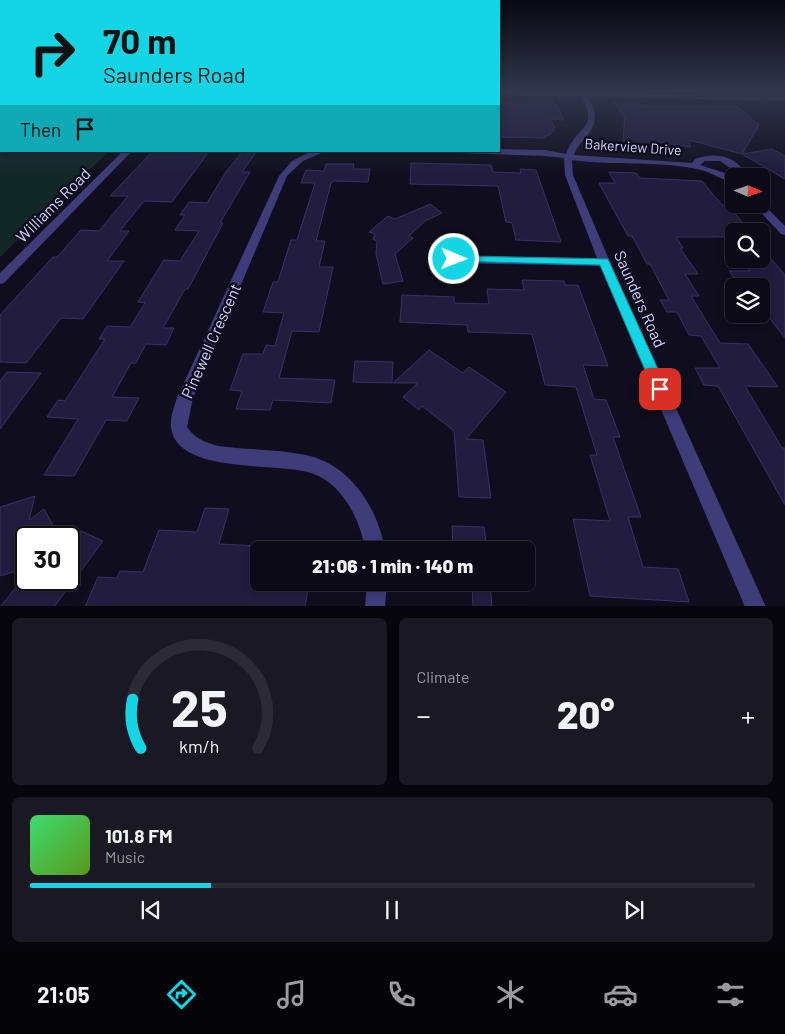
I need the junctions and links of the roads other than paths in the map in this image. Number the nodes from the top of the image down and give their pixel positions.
1 (593, 119) edge
2 (127, 152) edge
3 (319, 152) edge
4 (500, 152) edge
5 (568, 156) junction
6 (696, 165) junction
7 (737, 168) edge
8 (725, 177) edge
9 (767, 213) edge
10 (785, 232) edge
11 (454, 259) dead end
12 (604, 262) junction
13 (0, 280) edge
14 (373, 541) edge
15 (376, 591) edge
16 (375, 606) edge
17 (756, 606) edge

1 - 5 street
2 - 13 street, Williams Road
3 - 14 street, Pinewell Crescent
4 - 5 street
5 - 6 street, Bakerview Drive
5 - 12 street, Saunders Road
6 - 7 street, Bakerview Drive
6 - 8 street, Bakerview Drive
9 - 10 street
11 - 12 street
12 - 17 street, Saunders Road
15 - 16 street

